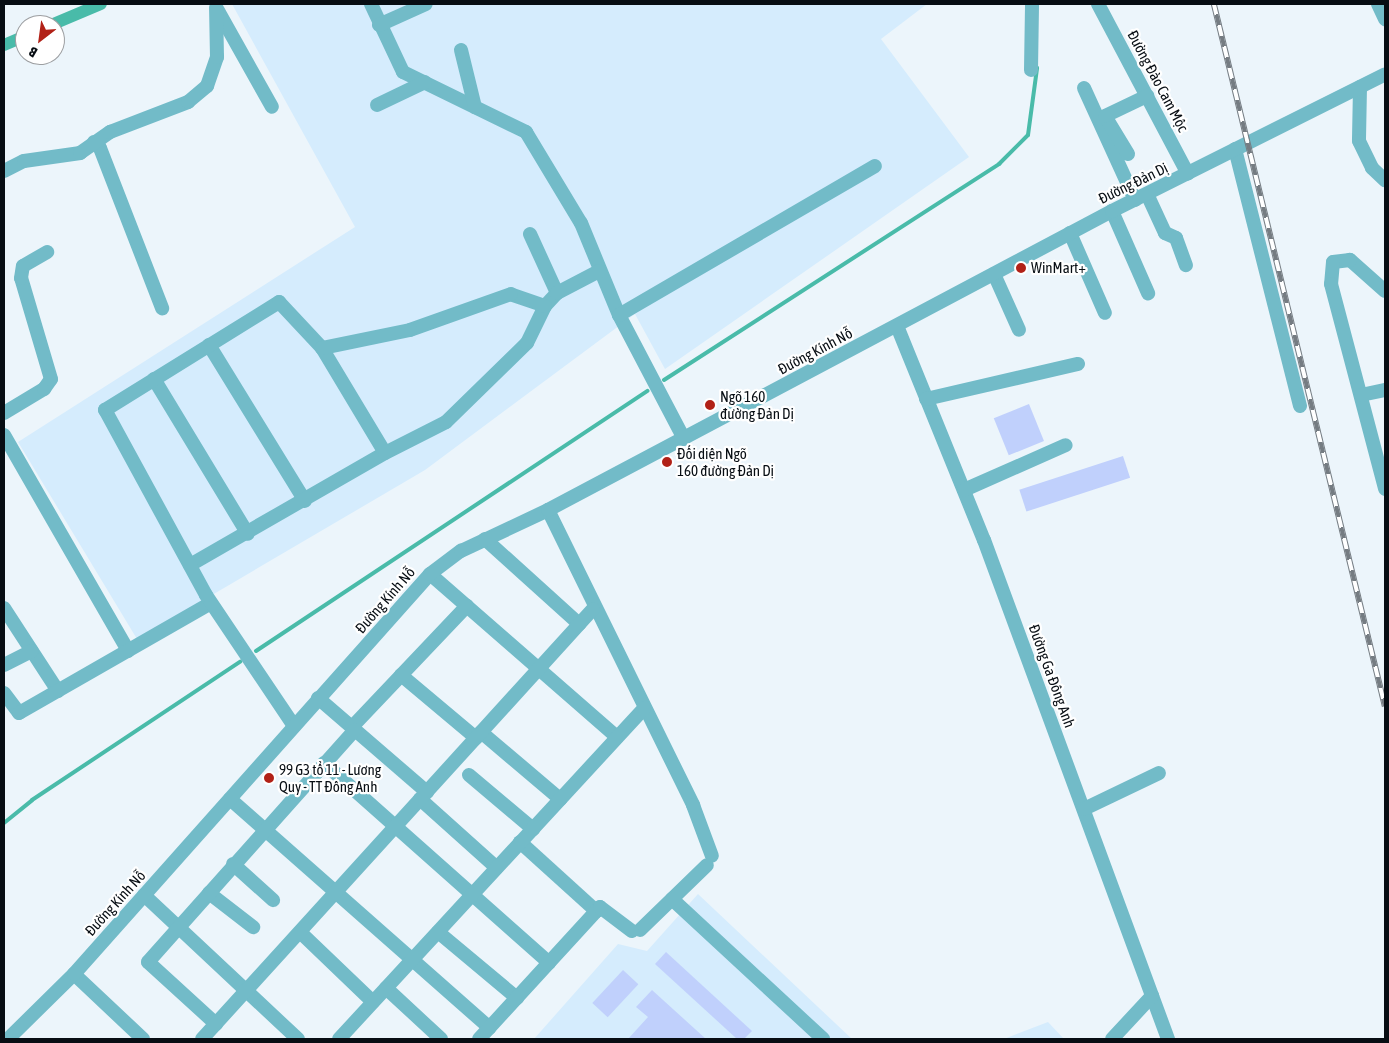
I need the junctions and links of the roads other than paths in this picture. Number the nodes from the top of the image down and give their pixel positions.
1 (371, 4) edge
2 (426, 4) edge
3 (1032, 4) edge
4 (1098, 4) edge
5 (1378, 4) edge
6 (215, 6) edge
7 (1385, 19) edge
8 (379, 25) junction
9 (461, 50) dead end
10 (1031, 70) dead end
11 (1385, 74) edge
12 (425, 82) junction
13 (1360, 86) junction
14 (1084, 88) dead end
15 (1147, 96) junction
16 (377, 105) dead end
17 (272, 107) dead end
18 (475, 107) junction
19 (94, 142) junction
20 (1235, 149) junction
21 (1128, 154) dead end
22 (875, 166) dead end
23 (4, 171) edge
24 (1188, 174) junction
25 (1385, 180) edge
26 (1141, 197) junction
27 (1112, 211) junction
28 (1070, 233) junction
29 (530, 234) dead end
30 (47, 252) dead end
31 (1186, 265) dead end
32 (598, 271) junction
33 (994, 274) junction
34 (1385, 291) edge
35 (557, 293) junction
36 (1148, 293) dead end
37 (544, 306) junction
38 (162, 308) dead end
39 (1105, 313) dead end
40 (620, 315) junction
41 (897, 326) junction
42 (1018, 330) dead end
43 (209, 345) junction
44 (322, 348) junction
45 (1078, 364) dead end
46 (154, 379) junction
47 (1385, 390) edge
48 (1361, 395) junction
49 (926, 399) junction
50 (1300, 406) dead end
51 (4, 412) edge
52 (4, 434) edge
53 (684, 439) junction
54 (1066, 445) dead end
55 (1380, 449) edge
56 (385, 453) junction
57 (1385, 488) edge
58 (964, 490) junction
59 (304, 501) junction
60 (548, 510) junction
61 (248, 534) junction
62 (485, 538) junction
63 (190, 565) junction
64 (430, 574) junction
65 (212, 603) junction
66 (466, 606) junction
67 (4, 608) edge
68 (593, 609) junction
69 (579, 624) junction
70 (32, 651) junction
71 (128, 651) junction
72 (4, 665) edge
73 (539, 668) junction
74 (401, 675) junction
75 (58, 691) junction
76 (4, 693) edge
77 (318, 698) junction
78 (644, 708) junction
79 (294, 726) junction
80 (353, 728) junction
81 (478, 735) junction
82 (617, 737) junction
83 (324, 763) junction
84 (1159, 773) dead end
85 (469, 775) dead end
86 (424, 796) junction
87 (230, 799) junction
88 (560, 799) junction
89 (1084, 809) junction
90 (395, 826) junction
91 (263, 829) junction
92 (533, 829) junction
93 (520, 842) junction
94 (233, 864) junction
95 (497, 868) junction
96 (336, 892) junction
97 (209, 893) junction
98 (144, 895) junction
99 (472, 895) junction
100 (672, 899) junction
101 (273, 900) dead end
102 (596, 912) junction
103 (253, 927) dead end
104 (179, 928) junction
105 (300, 932) junction
106 (438, 932) junction
107 (412, 960) junction
108 (549, 963) junction
109 (74, 974) junction
110 (386, 988) junction
111 (246, 991) junction
112 (1152, 996) junction
113 (517, 998) junction
114 (373, 1002) junction
115 (216, 1024) junction
116 (490, 1028) junction
117 (341, 1038) edge
118 (8, 1039) edge
119 (143, 1039) edge
120 (202, 1039) edge
121 (298, 1039) edge
122 (441, 1039) edge
123 (479, 1039) edge
124 (823, 1039) edge
125 (1112, 1039) edge
126 (1168, 1039) edge

1 - 8 street
2 - 8 street
3 - 10 street
4 - 15 street, Đường Đào Cam Mộc
5 - 7 street
6 - 17 street
6 - 19 street
8 - 12 street
9 - 18 street
11 - 13 street, Đường Đản Dị
12 - 16 street
12 - 18 street
13 - 20 street, Đường Đản Dị
13 - 25 street
14 - 26 street
15 - 21 street
15 - 24 street, Đường Đào Cam Mộc
18 - 32 street
19 - 23 street
19 - 38 street
20 - 24 street, Đường Đản Dị
20 - 50 street
22 - 40 street
24 - 26 street, Đường Đản Dị
26 - 27 street, Đường Đản Dị
26 - 31 street
27 - 28 street, Đường Đản Dị
27 - 36 street
28 - 33 street, Đường Đản Dị
28 - 39 street
29 - 35 street
30 - 51 street
32 - 35 street
32 - 40 street
33 - 41 street, Đường Đản Dị
33 - 42 street
34 - 48 street
35 - 37 street
37 - 44 street
37 - 56 street
40 - 53 street
41 - 49 street, Đường Ga Đông Anh
41 - 53 street, Đường Kính Nỗ
43 - 44 street
43 - 46 street
43 - 59 street
44 - 56 street
45 - 49 street
46 - 61 street
46 - 63 street
47 - 48 street
48 - 55 street
49 - 58 street, Đường Ga Đông Anh
52 - 71 street
53 - 60 street, Đường Kính Nỗ
54 - 58 street
55 - 57 street
56 - 59 street
58 - 89 street, Đường Ga Đông Anh
59 - 61 street
60 - 62 street, Đường Kính Nỗ
60 - 68 street
61 - 63 street
62 - 64 street, Đường Kính Nỗ
62 - 69 street
63 - 65 street
64 - 66 street
64 - 77 street, Đường Kính Nỗ
65 - 71 street
65 - 79 street
66 - 73 street
66 - 74 street
67 - 70 street
68 - 69 street
68 - 78 street
69 - 73 street
70 - 72 street
70 - 75 street
71 - 75 street
73 - 81 street
73 - 82 street
74 - 80 street
74 - 81 street
75 - 76 street
77 - 79 street, Đường Kính Nỗ
77 - 80 street
78 - 82 street
78 - 100 street
79 - 87 street, Đường Kính Nỗ
80 - 83 street
80 - 86 street
81 - 86 street
81 - 88 street
82 - 88 street
83 - 90 street
83 - 91 street
84 - 89 street
85 - 92 street
86 - 90 street
86 - 95 street
87 - 91 street
87 - 98 street, Đường Kính Nỗ
88 - 92 street
89 - 112 street, Đường Ga Đông Anh
90 - 96 street
90 - 99 street
91 - 94 street
91 - 96 street
92 - 93 street
93 - 95 street
93 - 102 street
94 - 97 street
94 - 101 street
95 - 99 street
96 - 105 street
96 - 107 street
97 - 103 street
97 - 104 street
98 - 104 street
98 - 109 street, Đường Kính Nỗ
99 - 106 street
99 - 108 street
100 - 102 street
100 - 124 street
102 - 108 street
104 - 111 street
104 - 115 street
105 - 111 street
105 - 114 street
106 - 107 street
106 - 113 street
107 - 110 street
107 - 116 street
108 - 113 street
109 - 118 street, Đường Kính Nỗ
109 - 119 street
110 - 114 street
110 - 122 street
111 - 115 street
111 - 121 street
112 - 125 street
112 - 126 street, Đường Ga Đông Anh
113 - 116 street
114 - 117 street
115 - 120 street
116 - 123 street

